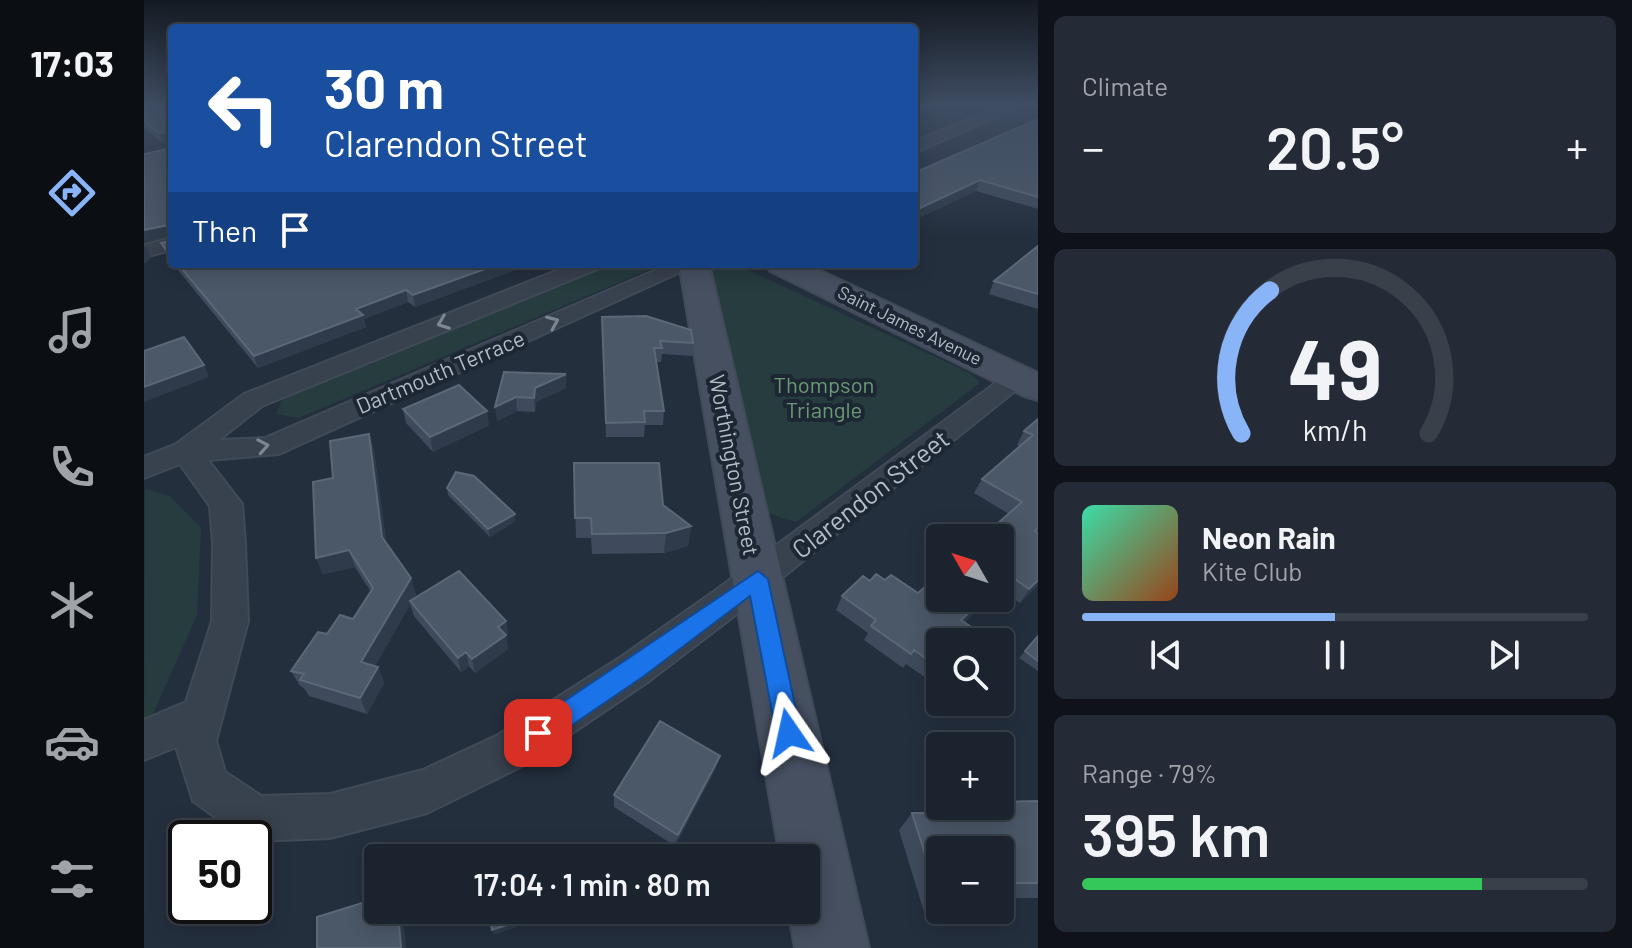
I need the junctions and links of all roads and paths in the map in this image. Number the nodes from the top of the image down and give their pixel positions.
1 (168, 245) edge
2 (144, 251) edge
3 (583, 268) edge
4 (682, 268) edge
5 (692, 268) edge
6 (790, 268) edge
7 (1031, 376) edge
8 (186, 451) junction
9 (144, 468) edge
10 (758, 579) junction
11 (200, 716) junction
12 (144, 740) edge
13 (832, 948) edge

1 - 2 street
3 -> 8 street, Dartmouth Terrace
8 -> 4 street, Dartmouth Terrace
5 - 10 main road, Worthington Street
6 - 7 main road, Saint James Avenue
7 - 10 street, Clarendon Street
8 - 9 street, Dartmouth Terrace
8 - 11 street, Clarendon Street
10 - 11 street, Clarendon Street
10 - 13 main road, Worthington Street
11 - 12 street

